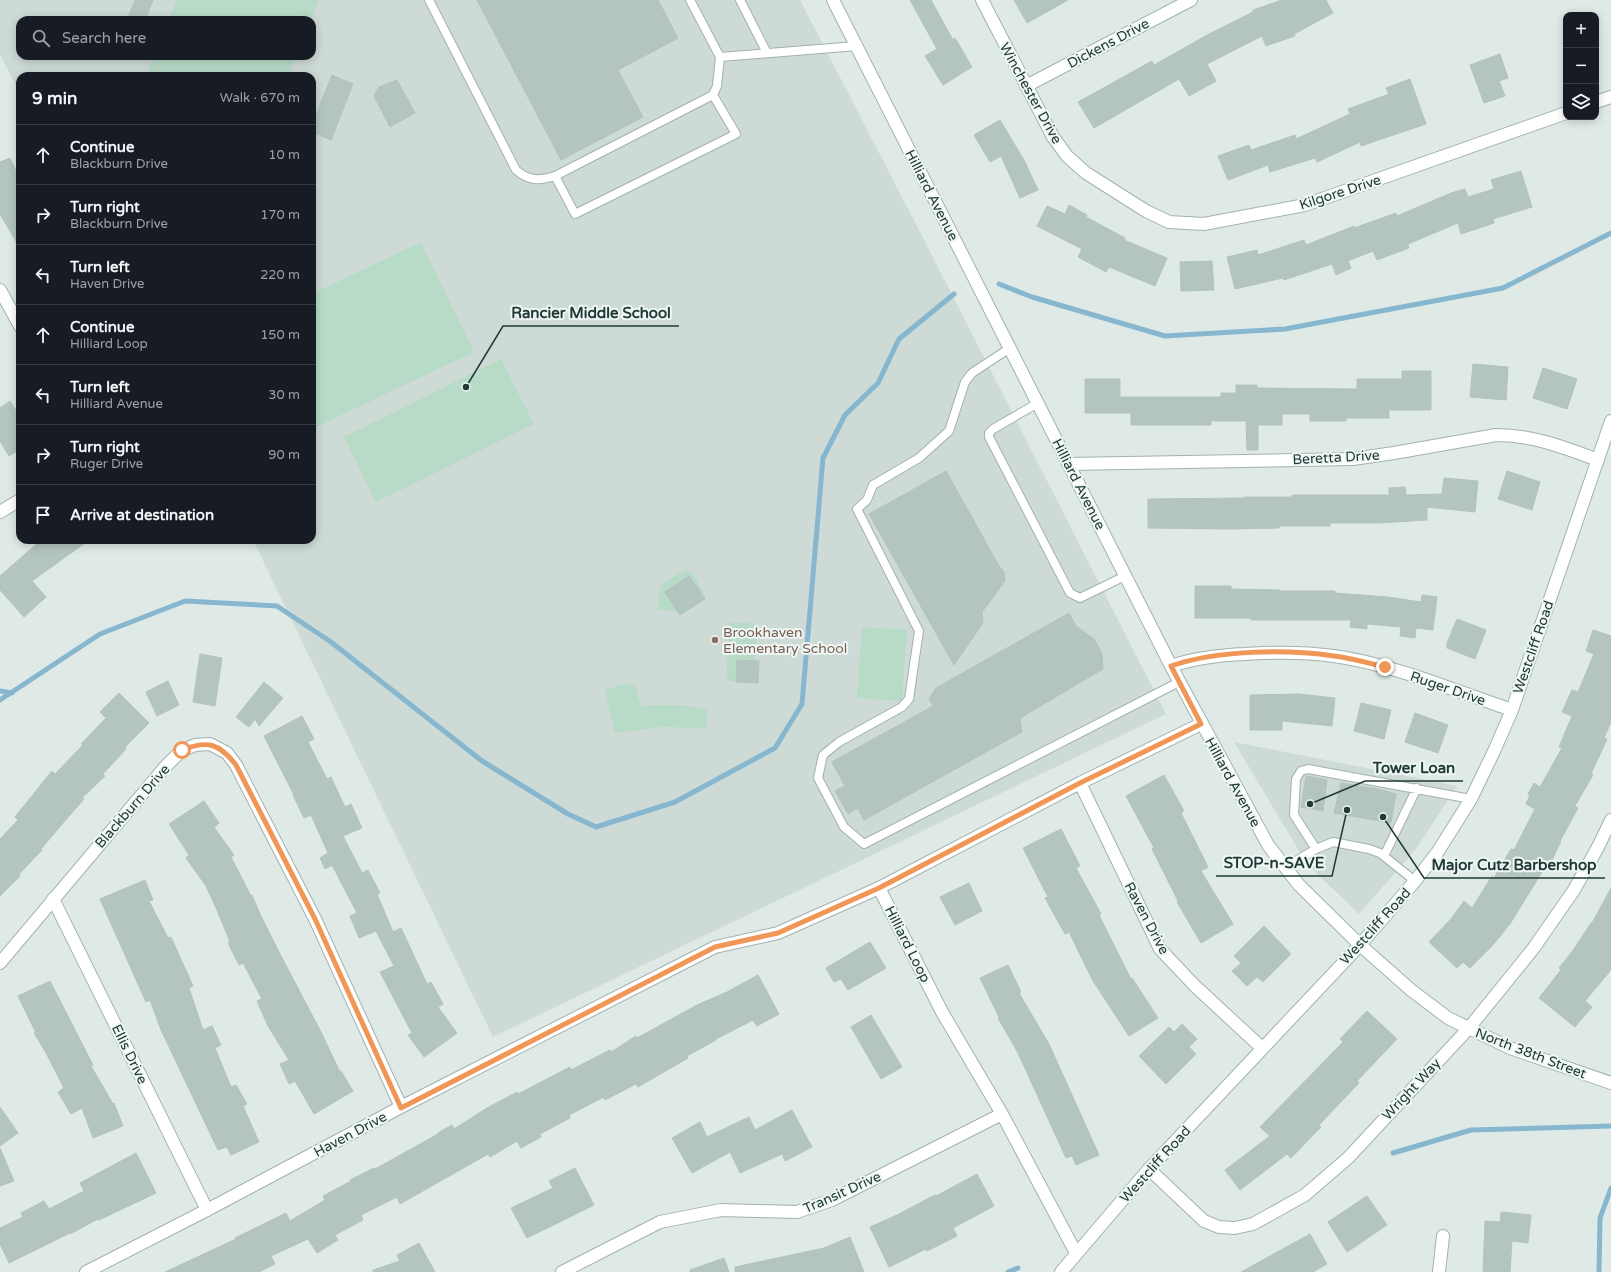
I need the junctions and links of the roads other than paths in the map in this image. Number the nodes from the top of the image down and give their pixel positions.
1 (429, 0) edge
2 (690, 0) edge
3 (740, 0) edge
4 (833, 0) edge
5 (982, 0) edge
6 (1191, 0) edge
7 (857, 46) junction
8 (767, 53) junction
9 (720, 57) junction
10 (1026, 86) junction
11 (713, 95) junction
12 (1611, 97) edge
13 (1599, 101) edge
14 (1563, 114) edge
15 (555, 176) junction
16 (1113, 190) joint
17 (0, 290) edge
18 (16, 319) edge
19 (1010, 348) junction
20 (1038, 403) junction
21 (1611, 421) edge
22 (1608, 436) edge
23 (1598, 460) junction
24 (1068, 464) junction
25 (16, 502) edge
26 (0, 512) edge
27 (1125, 576) junction
28 (1171, 666) junction
29 (1179, 682) junction
30 (1512, 710) junction
31 (1201, 724) junction
32 (1080, 783) junction
33 (1417, 788) junction
34 (1471, 799) junction
35 (1611, 820) edge
36 (1316, 849) junction
37 (1384, 856) junction
38 (1284, 868) junction
39 (1415, 881) junction
40 (879, 888) junction
41 (53, 899) junction
42 (1360, 945) junction
43 (0, 963) edge
44 (1468, 1028) junction
45 (1262, 1048) junction
46 (1611, 1083) edge
47 (401, 1108) junction
48 (1002, 1114) junction
49 (1148, 1169) junction
50 (207, 1210) junction
51 (1443, 1236) dead end
52 (1076, 1253) junction
53 (86, 1272) edge
54 (562, 1272) edge
55 (1061, 1272) edge
56 (1439, 1272) edge

1 - 15 lane
2 - 9 lane
3 - 8 lane
4 - 7 street, Hilliard Avenue
5 - 10 street, Winchester Drive
6 - 10 street, Dickens Drive
7 - 8 lane
7 - 19 street, Hilliard Avenue
8 - 9 lane
9 - 11 lane
10 - 16 street, Winchester Drive
11 - 15 lane
11 - 15 lane
12 - 13 street
14 - 16 street, Kilgore Drive
17 - 18 street
19 - 20 street, Hilliard Avenue
19 - 29 lane
20 - 24 street, Hilliard Avenue
20 - 27 lane
21 - 22 street, Westcliff Road
22 - 23 street, Westcliff Road
23 - 24 street, Beretta Drive
23 - 30 street, Westcliff Road
24 - 27 street, Hilliard Avenue
25 - 26 street
27 - 28 street, Hilliard Avenue
28 - 29 street, Hilliard Avenue
28 - 30 street, Ruger Drive
29 - 31 street, Hilliard Avenue
30 - 34 street, Westcliff Road
31 - 32 street
31 - 38 street, Hilliard Avenue
32 - 40 street
32 - 45 street, Raven Drive
33 - 34 lane
33 - 36 lane
33 - 37 lane
34 - 39 street, Westcliff Road
35 - 44 street, Wright Way
36 - 37 lane
36 - 38 lane
37 - 39 lane
38 - 42 street, Hilliard Avenue
39 - 42 street, Westcliff Road
40 - 47 street, Haven Drive
40 - 48 street, Hilliard Loop
41 - 43 street, Blackburn Drive
41 - 47 street, Blackburn Drive
41 - 50 street, Ellis Drive
42 - 44 street, North 38th Street
42 - 45 street, Westcliff Road
44 - 46 street, North 38th Street
44 - 49 street, Wright Way
45 - 49 street, Westcliff Road
47 - 50 street, Haven Drive
48 - 52 street, Hilliard Loop
48 - 54 street, Transit Drive
49 - 52 street, Westcliff Road
50 - 53 street, Haven Drive
51 - 56 street
52 - 55 street, Westcliff Road

